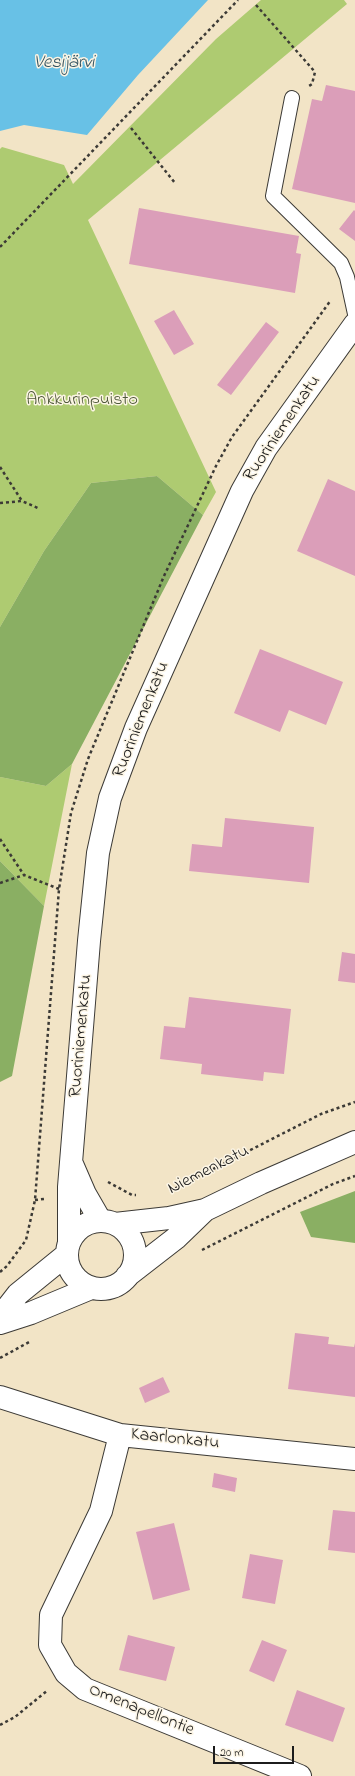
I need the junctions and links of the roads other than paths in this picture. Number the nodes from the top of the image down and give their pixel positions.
1 (292, 98) road end
2 (355, 314) edge
3 (355, 324) edge
4 (355, 1142) edge
5 (77, 1196) junction
6 (204, 1210) junction
7 (108, 1222) junction
8 (68, 1248) junction
9 (128, 1276) junction
10 (91, 1288) junction
11 (0, 1317) edge
12 (0, 1323) edge
13 (0, 1397) edge
14 (120, 1435) junction
15 (355, 1459) edge
16 (300, 1776) edge

1 - 2 lane
3 - 5 street, Ruoriniemenkatu
4 - 6 street, Niemenkatu
5 - 7 street, Ruoriniemenkatu
5 - 8 street, Ruoriniemenkatu
6 - 7 street, Niemenkatu
6 - 9 street, Niemenkatu
7 - 8 street
7 - 9 street
8 - 10 street
8 - 11 street
9 - 10 street
10 - 12 street
13 - 14 street, Kaarlonkatu
14 - 15 street, Kaarlonkatu
14 - 16 street, Omenapellontie

